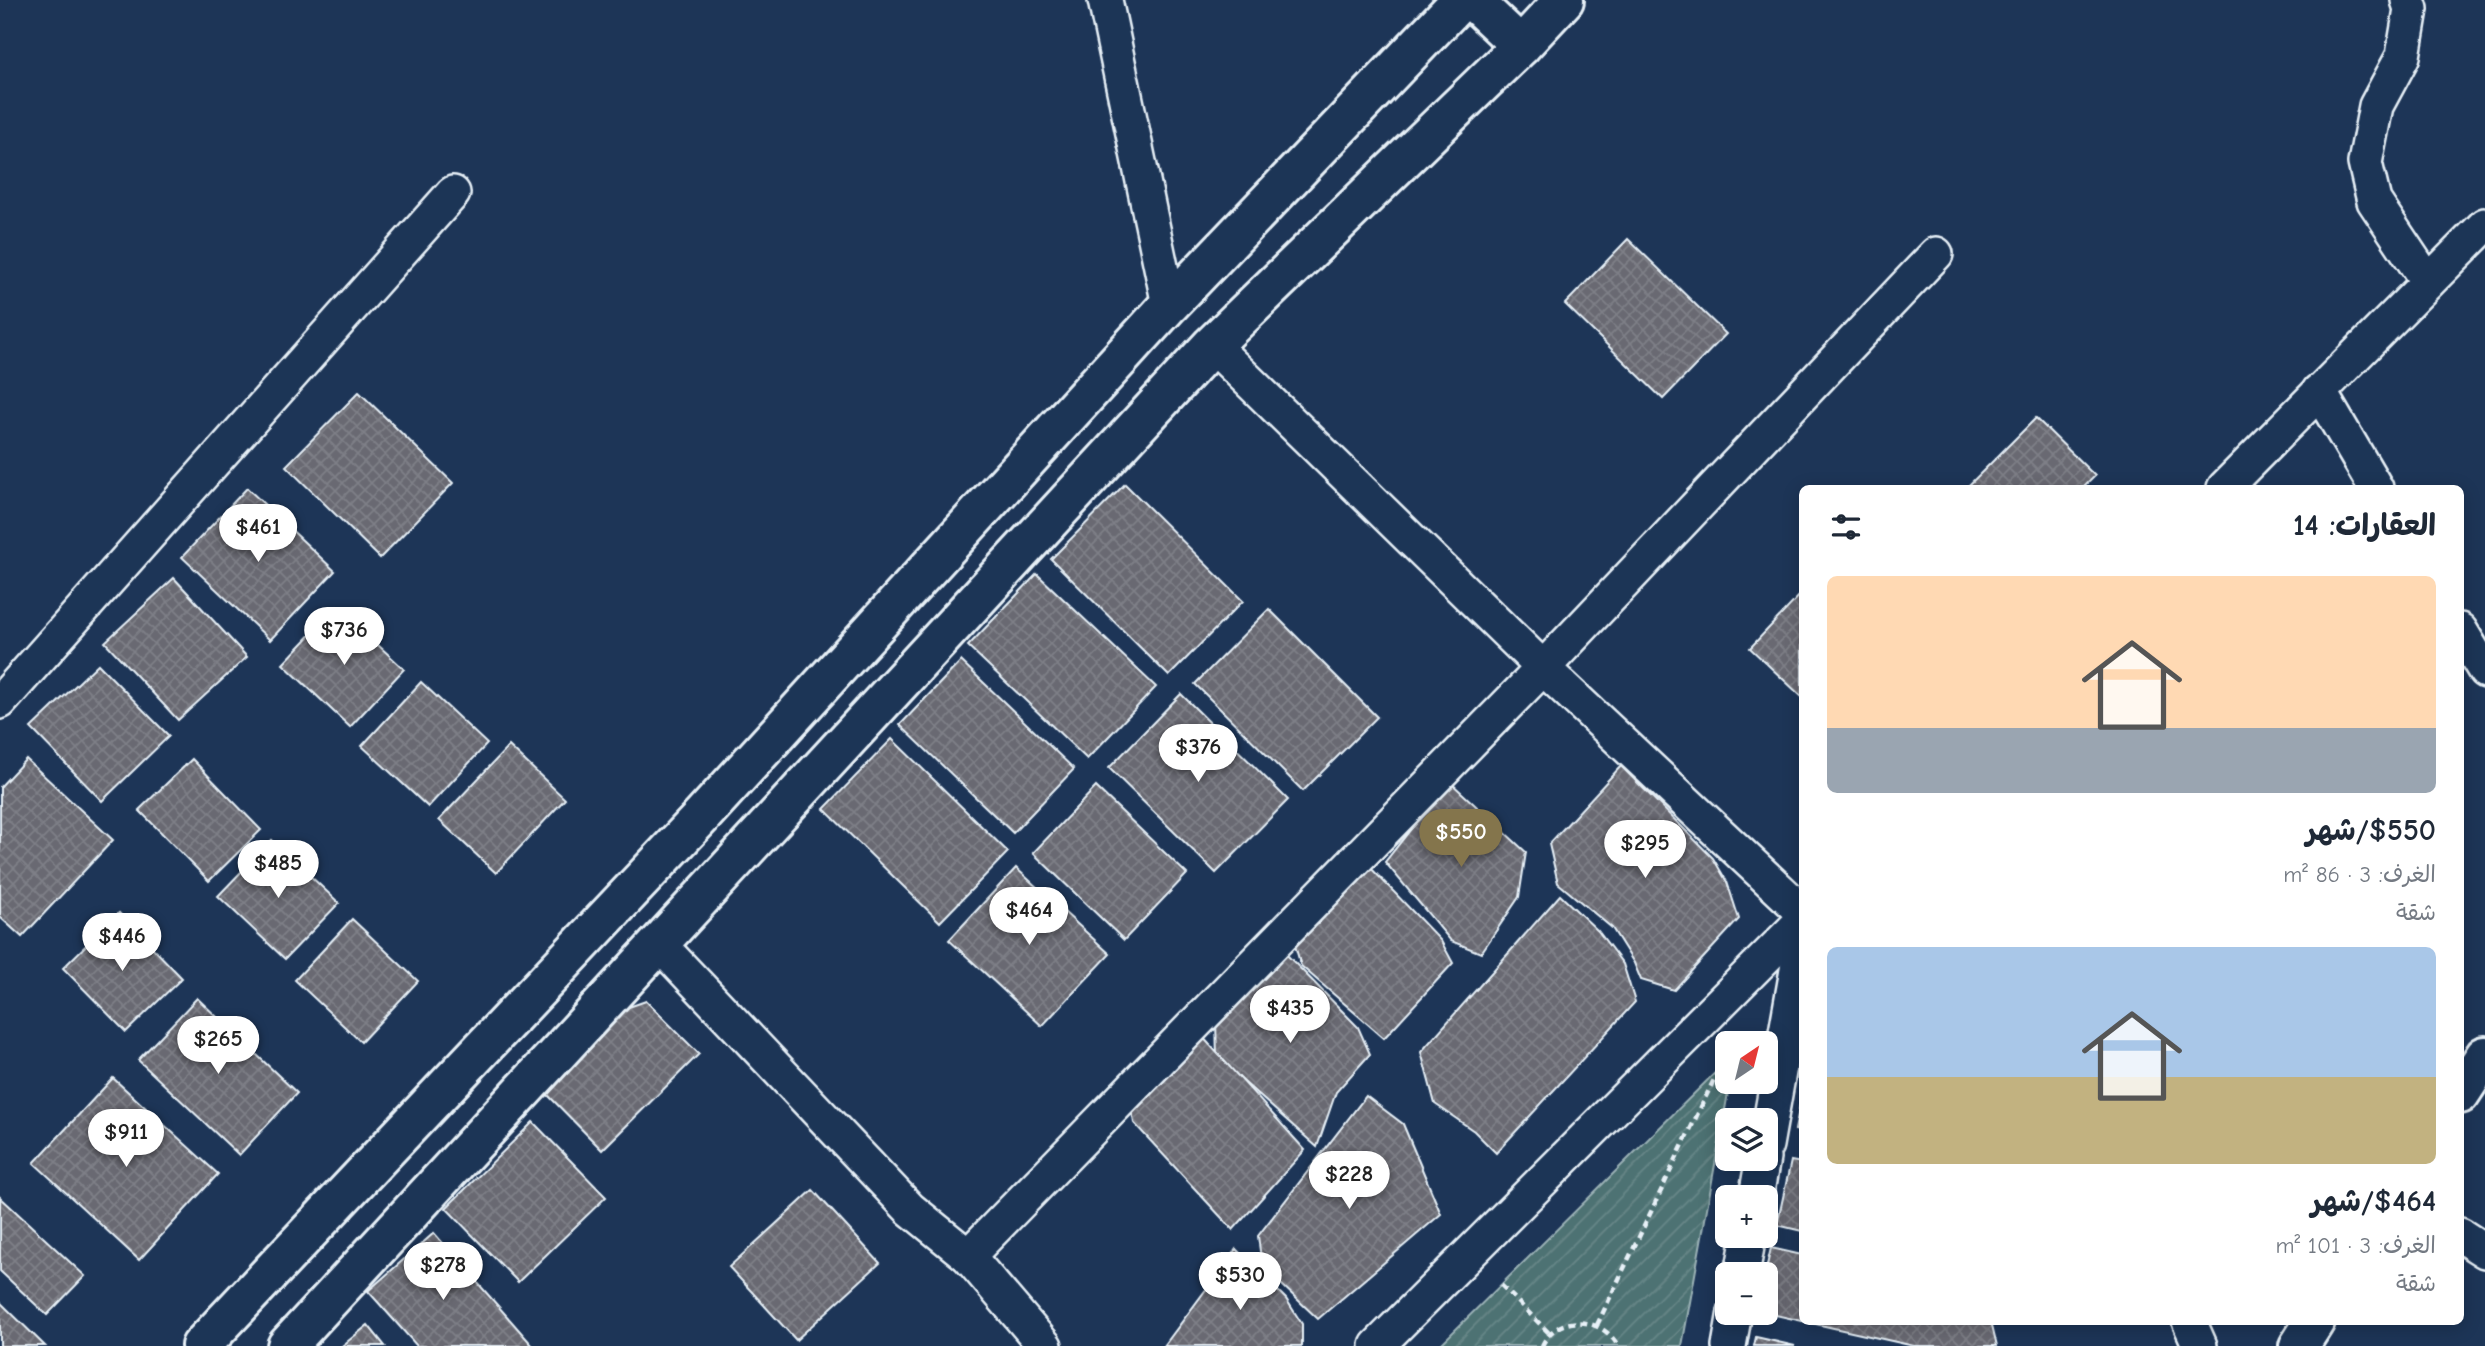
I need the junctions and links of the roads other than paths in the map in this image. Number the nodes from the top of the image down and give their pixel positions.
1 (1105, 0) edge
2 (1461, 0) edge
3 (1472, 0) edge
4 (1564, 0) edge
5 (2408, 0) edge
6 (1521, 46) junction
7 (453, 193) dead end
8 (2485, 225) edge
9 (1936, 254) dead end
10 (2428, 282) junction
11 (1169, 305) junction
12 (1212, 345) junction
13 (2319, 391) junction
14 (2227, 485) edge
15 (2374, 485) edge
16 (2464, 636) edge
17 (1543, 668) junction
18 (2485, 671) edge
19 (0, 702) edge
20 (1799, 908) edge
21 (1799, 924) edge
22 (660, 944) junction
23 (1799, 959) edge
24 (2485, 1056) edge
25 (2464, 1088) edge
26 (1773, 1108) edge
27 (2464, 1238) edge
28 (2485, 1251) edge
29 (968, 1256) junction
30 (1733, 1325) edge
31 (2191, 1325) edge
32 (2312, 1325) edge
33 (201, 1346) edge
34 (287, 1346) edge
35 (1045, 1346) edge
36 (1377, 1346) edge
37 (1729, 1346) edge
38 (2200, 1346) edge
39 (2299, 1346) edge

1 - 11 street
2 - 11 main road
3 - 6 main road
4 - 6 main road
5 - 10 street
6 - 12 main road
7 - 19 street
8 - 10 street
9 - 17 street
10 - 13 street
11 - 33 main road
12 - 17 street
12 - 22 main road
13 - 14 street
13 - 15 street
16 - 18 street
17 - 20 street
17 - 29 street
21 - 36 street
22 - 29 street
22 - 34 main road
23 - 26 street
24 - 25 main road
27 - 28 street
29 - 35 street
30 - 37 street
31 - 38 street
32 - 39 main road

